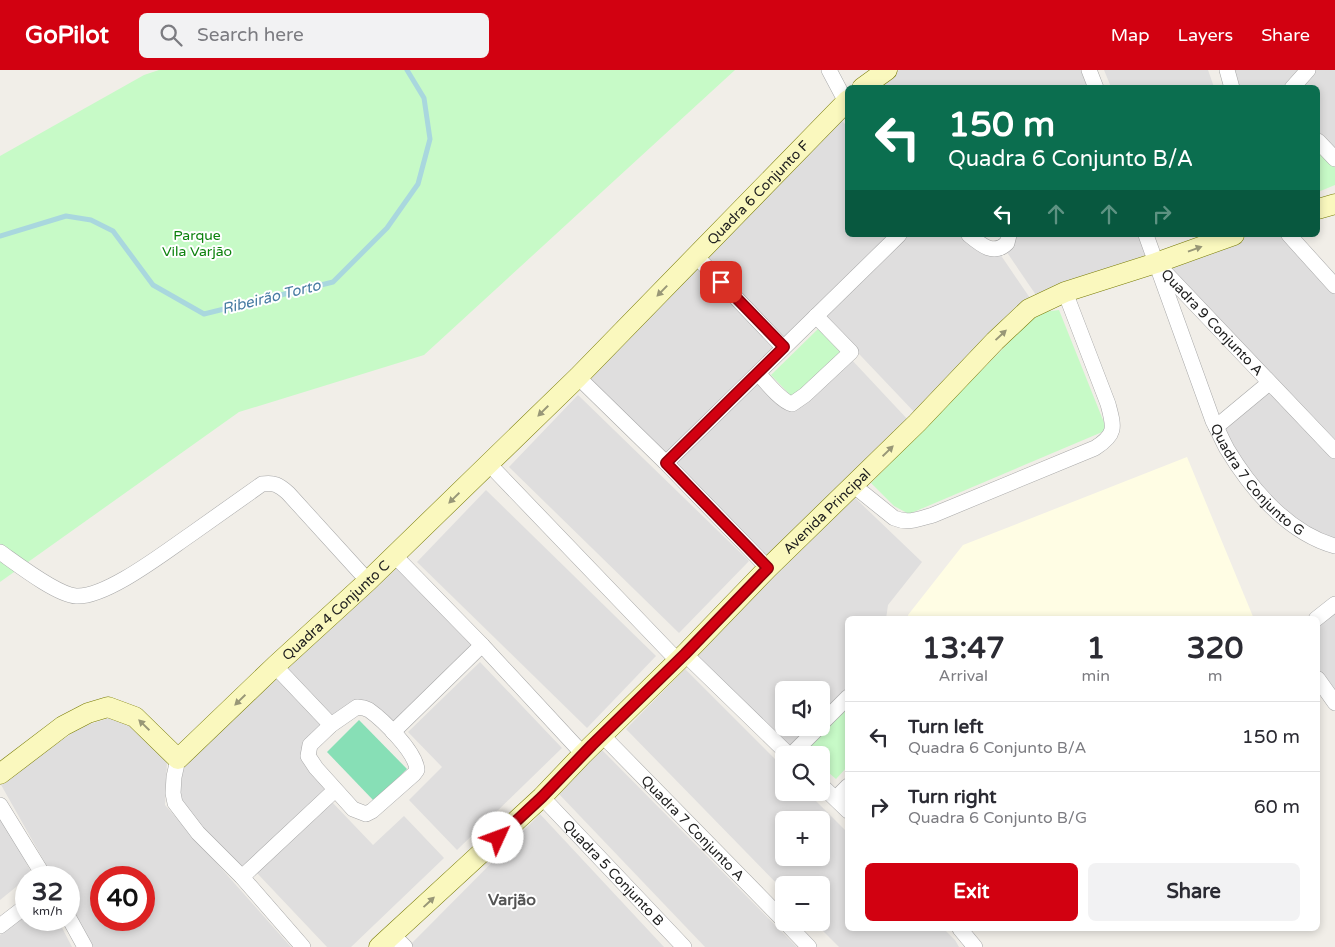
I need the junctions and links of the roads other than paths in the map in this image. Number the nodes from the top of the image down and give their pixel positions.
1 (830, 70) edge
2 (887, 70) edge
3 (1089, 70) edge
4 (1226, 70) edge
5 (1308, 70) edge
6 (865, 85) edge
7 (1095, 85) edge
8 (1231, 85) edge
9 (1295, 85) edge
10 (843, 109) edge
11 (1320, 142) edge
12 (1335, 159) edge
13 (1335, 204) edge
14 (1320, 208) edge
15 (897, 237) edge
16 (973, 237) edge
17 (1008, 237) edge
18 (1147, 237) edge
19 (1228, 237) edge
20 (1291, 237) edge
21 (696, 256) junction
22 (1156, 263) junction
23 (1335, 286) edge
24 (1065, 292) junction
25 (816, 316) junction
26 (784, 347) junction
27 (758, 373) junction
28 (578, 377) junction
29 (1269, 383) junction
30 (1216, 427) junction
31 (1335, 451) edge
32 (666, 463) junction
33 (489, 464) junction
34 (853, 485) junction
35 (1335, 546) edge
36 (0, 552) edge
37 (395, 556) junction
38 (768, 568) junction
39 (368, 581) junction
40 (1335, 604) edge
41 (1320, 616) edge
42 (482, 645) junction
43 (682, 658) junction
44 (275, 666) junction
45 (1320, 681) edge
46 (845, 700) edge
47 (1335, 703) edge
48 (830, 715) edge
49 (331, 725) junction
50 (394, 732) junction
51 (602, 735) junction
52 (810, 736) edge
53 (780, 746) edge
54 (799, 746) edge
55 (583, 754) junction
56 (178, 759) junction
57 (0, 774) edge
58 (845, 789) edge
59 (335, 790) junction
60 (830, 793) edge
61 (542, 797) junction
62 (836, 798) junction
63 (0, 805) edge
64 (845, 808) edge
65 (38, 866) edge
66 (242, 877) junction
67 (775, 913) edge
68 (15, 914) edge
69 (0, 926) edge
70 (76, 931) edge
71 (793, 931) edge
72 (962, 931) edge
73 (392, 943) edge
74 (85, 947) edge
75 (303, 947) edge
76 (684, 947) edge
77 (809, 947) edge
78 (975, 947) edge

1 - 10 street
2 - 6 street
3 - 7 street
4 - 8 street
5 - 9 street
10 - 21 street, Quadra 6 Conjunto F
11 - 12 street
13 - 14 street
15 - 25 street
16 - 17 street
18 - 22 street
22 -> 19 street, Avenida Principal
20 - 23 street
21 - 26 street, Quadra 6 Conjunto F
21 -> 28 street, Quadra 4 Conjunto C
22 - 24 street, Avenida Principal
22 - 29 street, Quadra 9 Conjunto A
22 - 30 street
34 -> 24 street, Avenida Principal
24 - 34 street
25 - 26 street
25 - 27 street
26 - 27 street
27 - 32 street
28 - 32 street
28 -> 33 street, Quadra 4 Conjunto C
29 - 30 street, Quadra 7 Conjunto G
29 - 31 street, Quadra 9 Conjunto A
30 - 35 street, Quadra 7 Conjunto G
32 - 38 street
33 -> 37 street, Quadra 4 Conjunto C
33 - 43 street
34 - 38 street, Avenida Principal
36 - 39 street
37 - 39 street, Quadra 4 Conjunto C
37 - 42 street
38 - 43 street, Avenida Principal
39 - 44 street, Quadra 4 Conjunto C
40 - 41 street
42 - 50 street
42 - 55 street
43 - 51 street, Avenida Principal
43 - 53 street
44 - 49 street
44 -> 56 street, Quadra 4 Conjunto C
45 - 47 street
46 - 48 street
49 - 50 street
49 - 59 street
50 - 59 street
51 - 55 street, Avenida Principal
51 - 67 street, Quadra 7 Conjunto A
52 - 54 street
55 - 61 street, Avenida Principal
56 -> 57 street
56 - 66 street
58 - 62 street
59 - 66 street
60 - 62 street
73 -> 61 street, Avenida Principal
61 - 76 street, Quadra 5 Conjunto B
62 - 64 street
63 - 65 street
66 - 75 street
68 - 69 street
70 - 74 street
71 - 77 street, Quadra 7 Conjunto A
72 - 78 street

